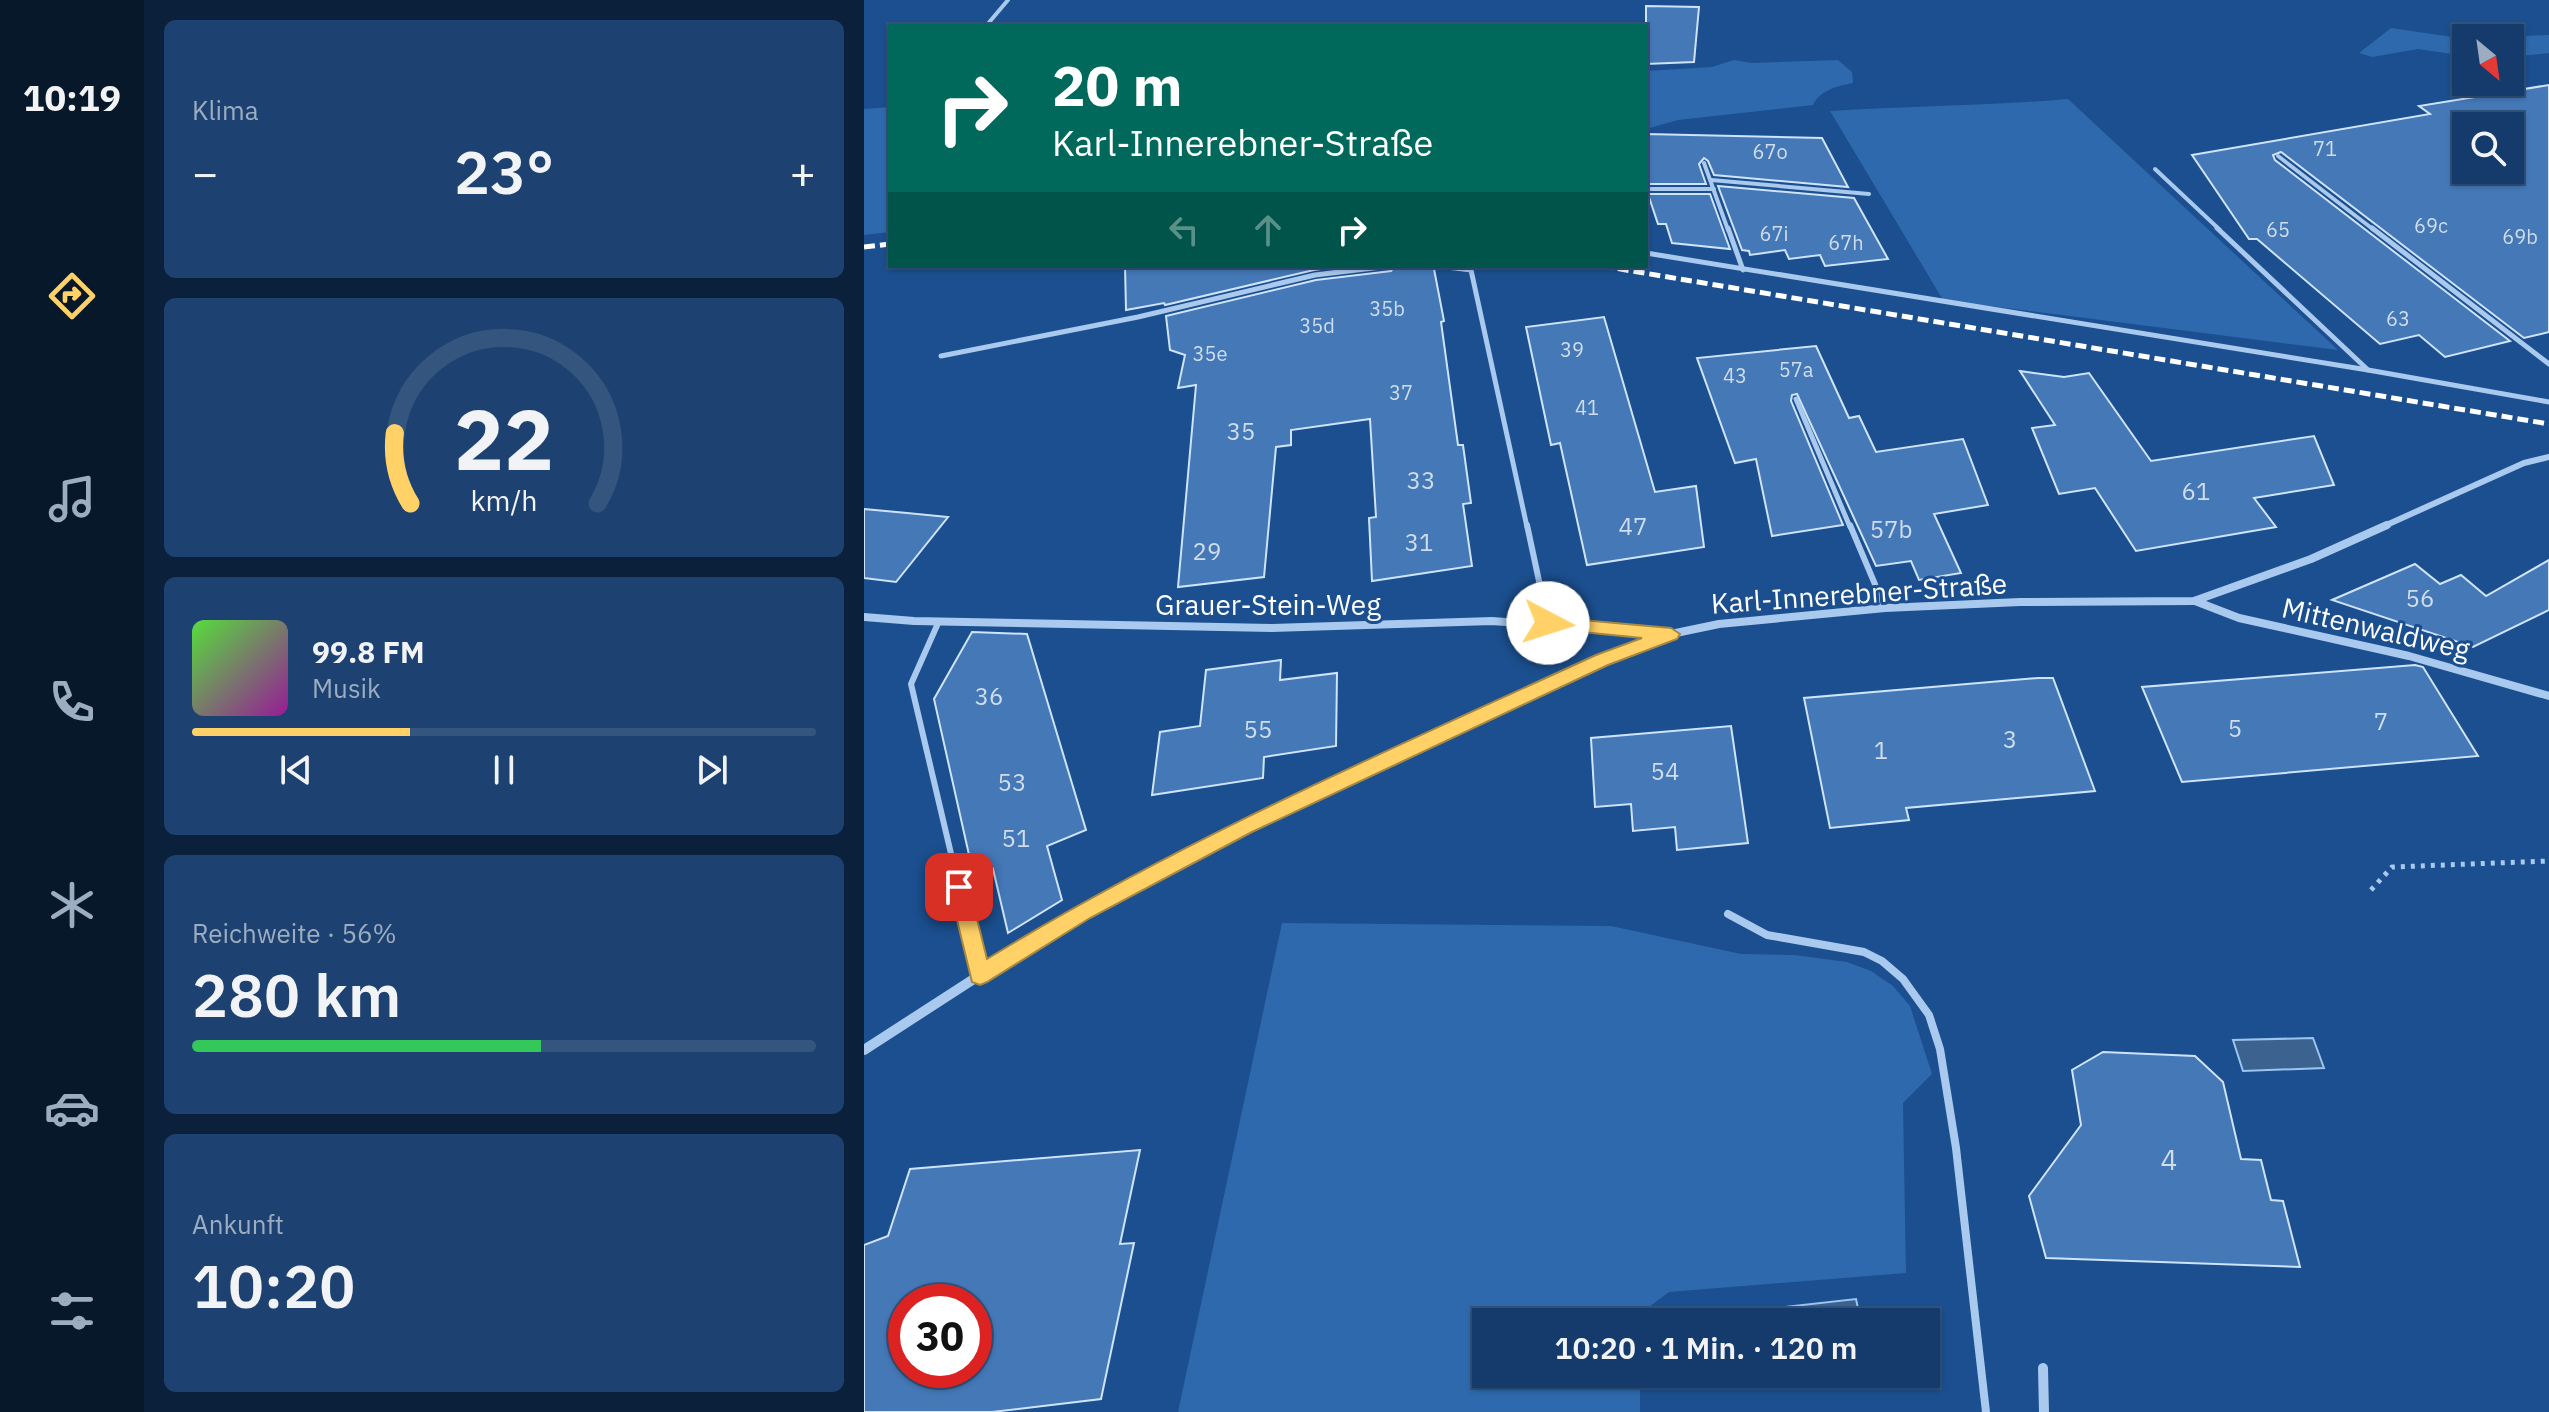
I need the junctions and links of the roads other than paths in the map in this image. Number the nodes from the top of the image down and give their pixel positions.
1 (1008, 0) edge
2 (988, 24) edge
3 (2278, 156) dead end
4 (1704, 163) dead end
5 (2155, 169) dead end
6 (1711, 180) junction
7 (1648, 189) edge
8 (1714, 189) junction
9 (1869, 194) dead end
10 (1648, 252) edge
11 (1373, 268) edge
12 (1455, 268) edge
13 (1743, 270) junction
14 (941, 356) dead end
15 (2549, 364) edge
16 (2368, 370) junction
17 (1796, 399) dead end
18 (2549, 402) edge
19 (2549, 457) edge
20 (2194, 601) junction
21 (1885, 608) junction
22 (864, 617) edge
23 (939, 621) junction
24 (1548, 623) junction
25 (1671, 634) junction
26 (2549, 696) edge
27 (1728, 914) dead end
28 (980, 975) junction
29 (864, 1050) edge
30 (2043, 1368) dead end
31 (1986, 1412) edge
32 (2044, 1412) edge

1 - 2 lane
3 - 15 lane
4 - 6 lane
5 - 16 lane
6 - 8 lane
6 - 9 lane
7 - 8 lane
8 - 13 lane
10 - 13 lane
11 - 14 lane
12 - 24 lane
13 - 16 lane
16 - 18 lane
17 - 21 lane
19 - 20 street, Karl-Innerebner-Straße
20 - 21 street, Karl-Innerebner-Straße
20 - 26 street, Mittenwaldweg
21 - 25 street, Karl-Innerebner-Straße
22 - 23 street, Grauer-Stein-Weg
23 - 24 street, Grauer-Stein-Weg
23 - 28 lane
24 - 25 street, Grauer-Stein-Weg
25 - 28 street, Karl-Innerebner-Straße
27 - 31 lane
28 - 29 street, Karl-Innerebner-Straße
30 - 32 street

